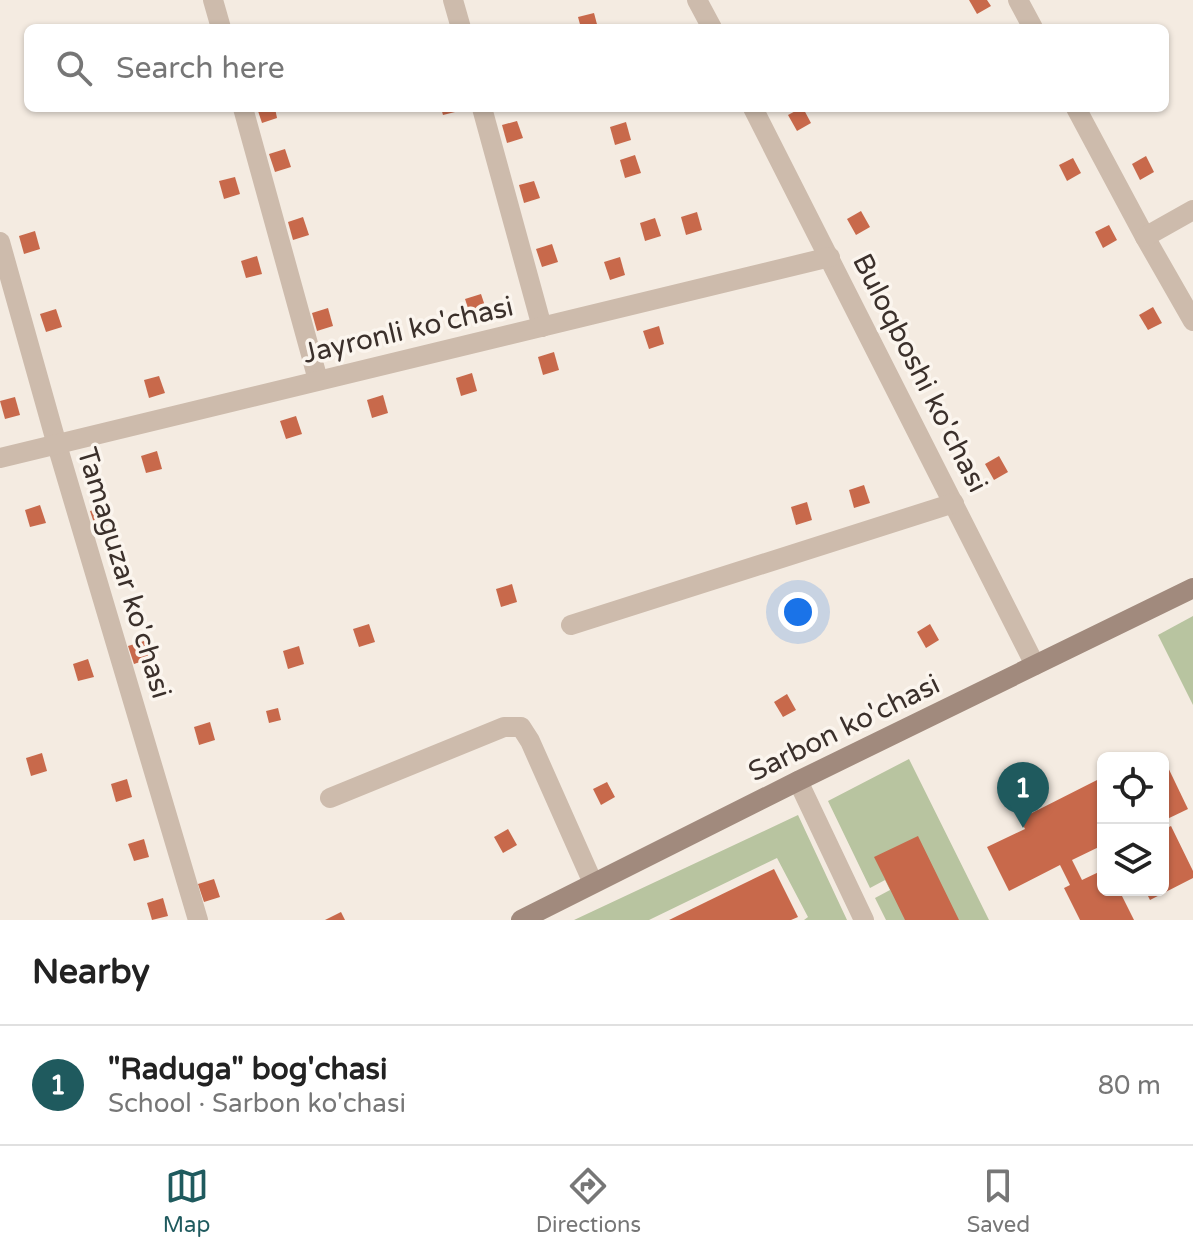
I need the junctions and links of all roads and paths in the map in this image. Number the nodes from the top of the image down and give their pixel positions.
1 (213, 0) edge
2 (453, 0) edge
3 (697, 0) edge
4 (1018, 0) edge
5 (220, 24) edge
6 (460, 24) edge
7 (710, 24) edge
8 (1031, 24) edge
9 (244, 112) edge
10 (483, 112) edge
11 (755, 112) edge
12 (1078, 112) edge
13 (1193, 210) edge
14 (1145, 237) junction
15 (0, 242) edge
16 (830, 257) junction
17 (1193, 321) edge
18 (542, 327) junction
19 (318, 380) junction
20 (57, 445) junction
21 (0, 458) edge
22 (954, 503) junction
23 (1193, 588) edge
24 (571, 625) dead end
25 (1035, 665) junction
26 (798, 781) junction
27 (330, 798) dead end
28 (593, 883) junction
29 (198, 920) edge
30 (521, 920) edge
31 (864, 920) edge

1 - 5 street
2 - 6 street
3 - 7 street
4 - 8 street
9 - 19 street
10 - 18 street
11 - 16 street, Buloqboshi ko'chasi
12 - 14 street
13 - 14 street
14 - 17 street
15 - 20 street, Tamaguzar ko'chasi
16 - 18 street, Jayronli ko'chasi
16 - 22 street, Buloqboshi ko'chasi
18 - 19 street, Jayronli ko'chasi
19 - 20 street, Jayronli ko'chasi
20 - 21 street, Jayronli ko'chasi
20 - 29 street, Tamaguzar ko'chasi
22 - 24 street
22 - 25 street, Buloqboshi ko'chasi
23 - 25 street, Sarbon ko'chasi
25 - 26 street, Sarbon ko'chasi
26 - 28 street, Sarbon ko'chasi
26 - 31 street
27 - 28 street
28 - 30 street, Sarbon ko'chasi

